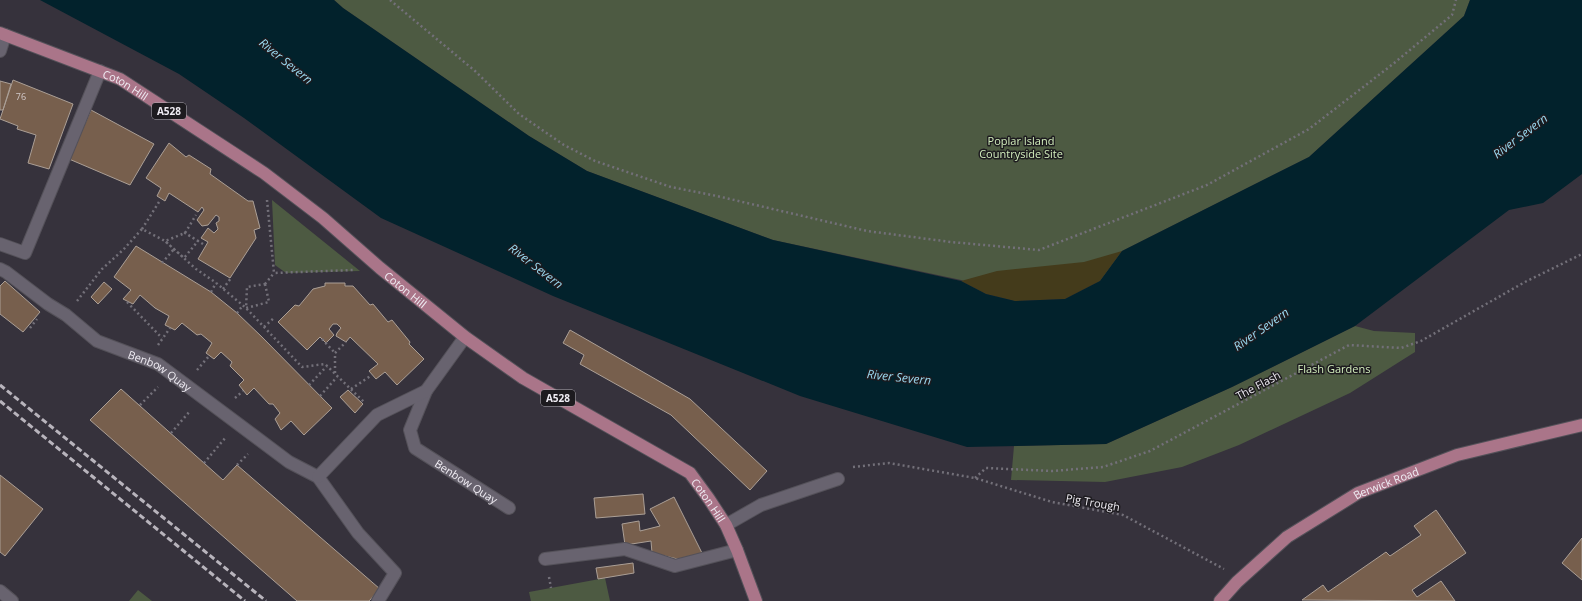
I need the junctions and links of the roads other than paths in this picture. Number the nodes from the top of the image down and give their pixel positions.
1 (3, 34) edge
2 (0, 51) edge
3 (100, 71) junction
4 (0, 244) edge
5 (0, 270) edge
6 (466, 338) junction
7 (426, 391) junction
8 (1582, 425) edge
9 (318, 477) junction
10 (838, 479) dead end
11 (510, 508) dead end
12 (726, 525) junction
13 (737, 550) junction
14 (545, 559) dead end
15 (0, 591) edge
16 (12, 601) edge
17 (378, 601) edge
18 (756, 601) edge
19 (1220, 601) edge

1 - 2 lane
1 - 3 main road, Coton Hill / A528
3 - 4 lane
3 - 6 main road, Coton Hill / A528
5 - 9 lane, Benbow Quay
6 - 7 lane, Benbow Quay
6 - 12 main road, Coton Hill / A528
7 - 9 lane, Benbow Quay
7 - 11 lane, Benbow Quay
8 - 19 main road, Berwick Road
9 - 17 lane, Benbow Quay
10 - 12 lane
12 - 13 main road, Coton Hill / A528
13 - 14 lane
13 - 18 main road, Coton Hill / A528
15 - 16 lane

